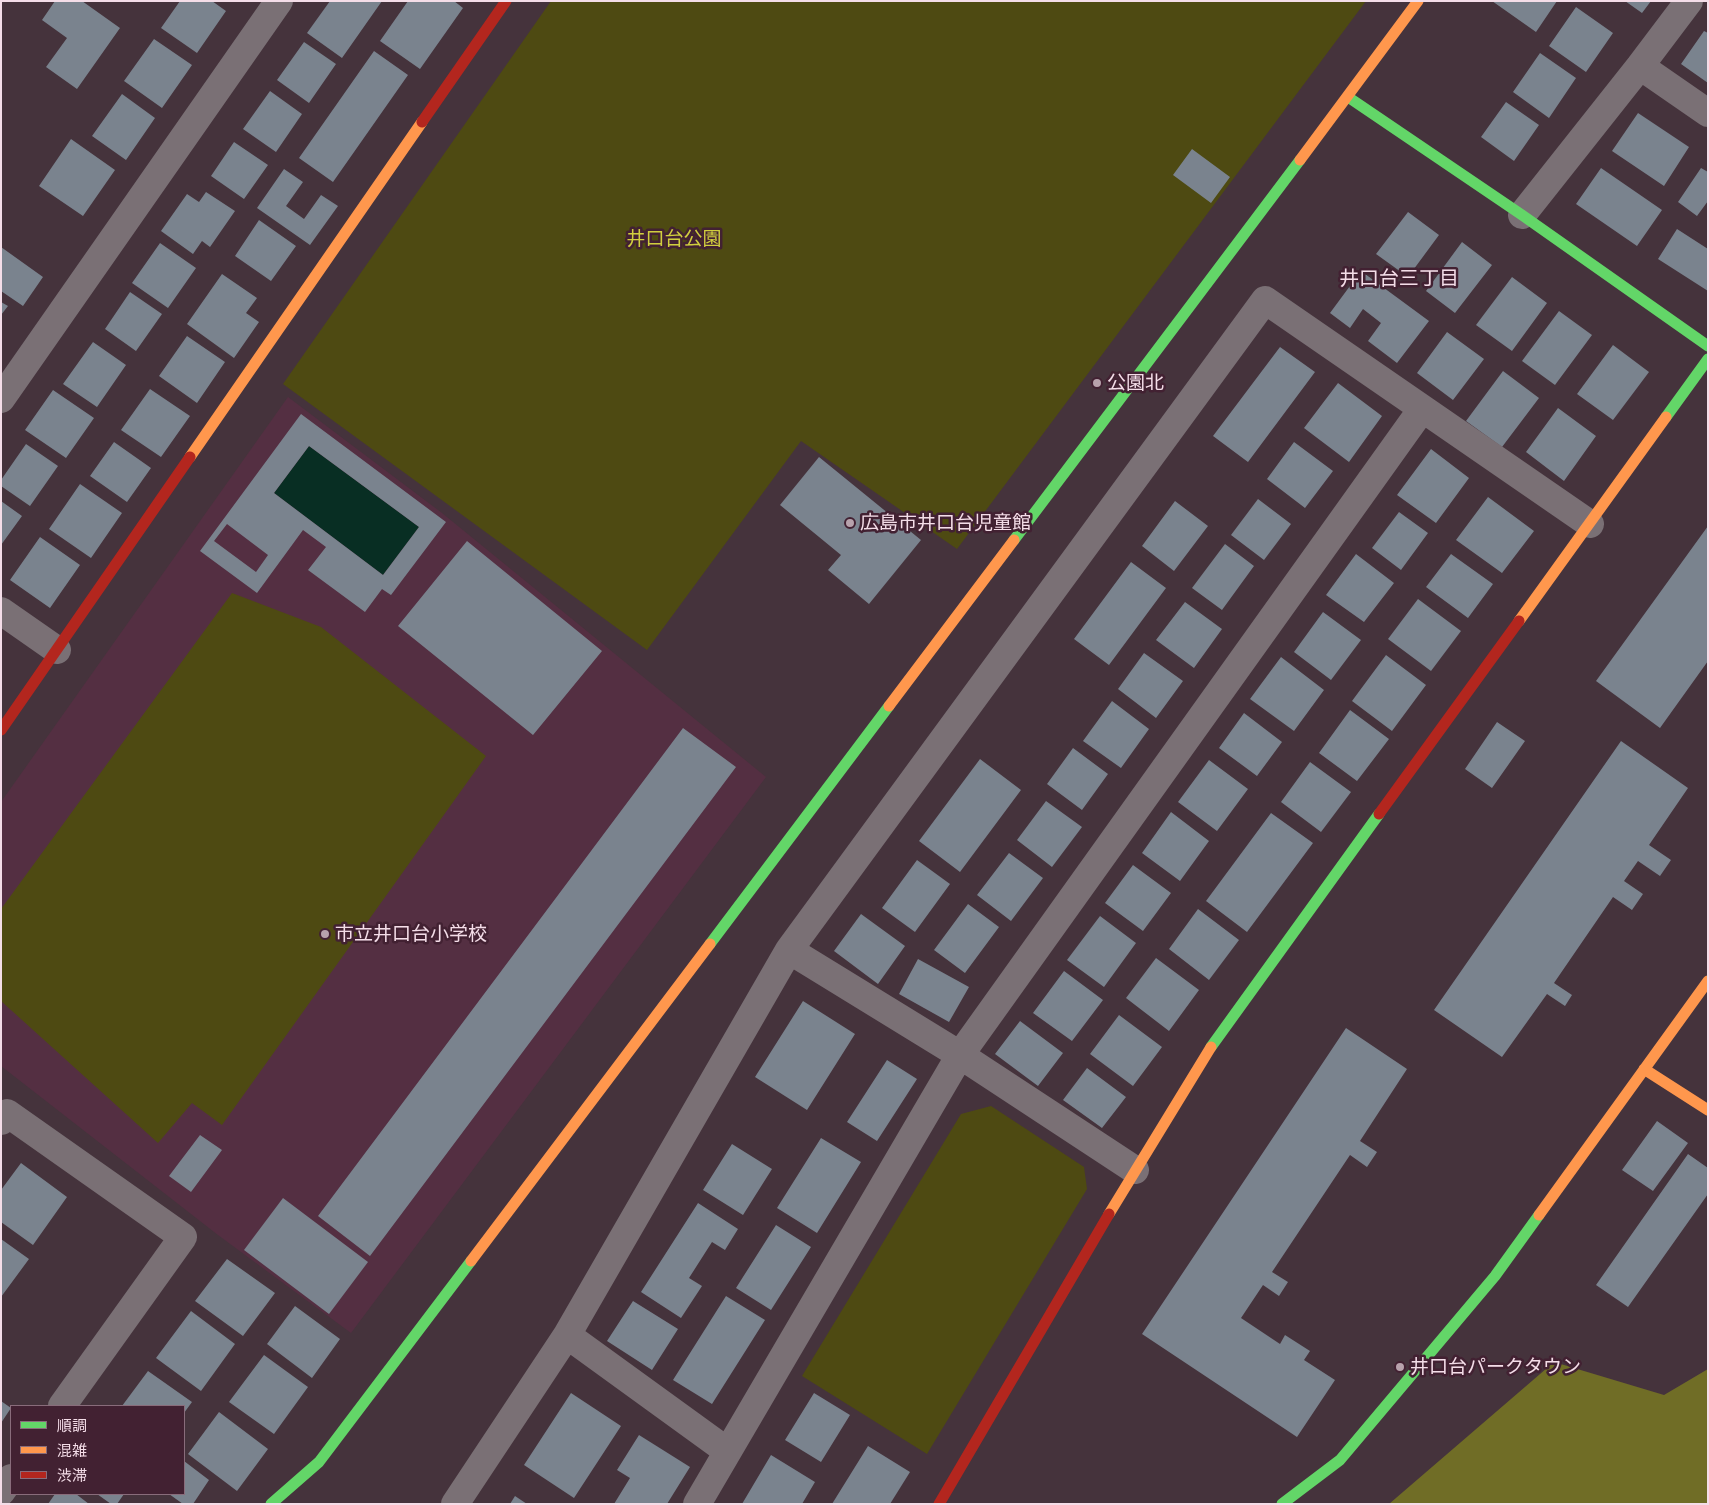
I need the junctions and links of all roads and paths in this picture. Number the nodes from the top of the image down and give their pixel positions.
1 (279, 1) edge
2 (506, 1) edge
3 (1418, 1) edge
4 (1689, 1) edge
5 (1640, 66) junction
6 (1348, 97) junction
7 (1708, 113) edge
8 (1522, 215) junction
9 (1708, 346) edge
10 (1708, 359) edge
11 (1, 399) edge
12 (1422, 409) junction
13 (1590, 524) junction
14 (1, 611) edge
15 (57, 650) junction
16 (1, 730) edge
17 (789, 950) junction
18 (1708, 981) edge
19 (960, 1055) junction
20 (1644, 1069) junction
21 (1708, 1110) edge
22 (1, 1121) edge
23 (1135, 1170) junction
24 (567, 1335) junction
25 (63, 1405) edge
26 (728, 1451) junction
27 (10, 1479) edge
28 (1, 1492) edge
29 (271, 1504) edge
30 (455, 1504) edge
31 (697, 1504) edge
32 (939, 1504) edge
33 (1282, 1504) edge

1 - 11 street
2 - 15 street
3 - 6 street
4 - 5 street
5 - 7 street
5 - 8 street
6 - 8 street
6 - 29 street
8 - 9 street
10 - 13 street
12 - 13 street
12 - 17 street
12 - 19 street
13 - 23 street
14 - 15 street
15 - 16 street
17 - 19 street
17 - 24 street
18 - 20 street
19 - 23 street
19 - 26 street
20 - 21 street
20 - 33 street
22 - 25 street
23 - 32 street
24 - 26 street
24 - 30 street
26 - 31 street
27 - 28 street

